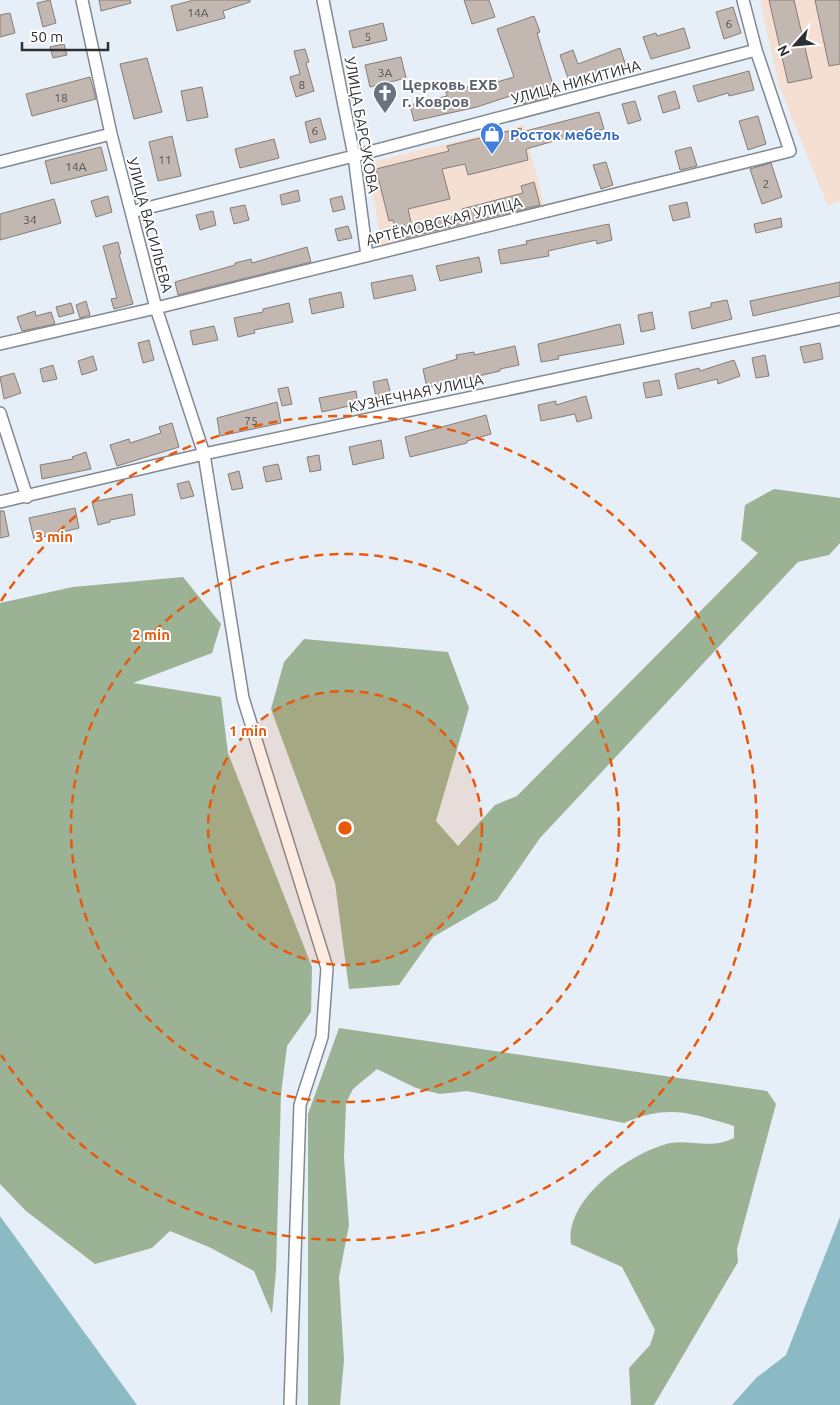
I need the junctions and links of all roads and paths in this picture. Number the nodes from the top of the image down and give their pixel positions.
1 (82, 0) edge
2 (323, 0) edge
3 (743, 0) edge
4 (756, 50) junction
5 (110, 134) junction
6 (354, 156) junction
7 (0, 162) edge
8 (131, 212) junction
9 (367, 256) junction
10 (156, 308) junction
11 (840, 319) edge
12 (0, 344) edge
13 (0, 413) edge
14 (204, 454) junction
15 (27, 497) junction
16 (0, 502) edge
17 (290, 1405) edge

1 - 5 street, УЛИЦА ВАСИЛЬЕВА
2 - 6 street, УЛИЦА БАРСУКОВА
3 - 4 street
4 - 6 street, УЛИЦА НИКИТИНА
4 - 9 street, АРТЁМОВСКАЯ УЛИЦА
5 - 7 street
5 - 8 street, УЛИЦА ВАСИЛЬЕВА
6 - 8 street, УЛИЦА НИКИТИНА
6 - 9 street, УЛИЦА БАРСУКОВА
8 - 10 street, УЛИЦА ВАСИЛЬЕВА
9 - 10 street, АРТЁМОВСКАЯ УЛИЦА
10 - 12 street, АРТЁМОВСКАЯ УЛИЦА
10 - 14 street, УЛИЦА ВАСИЛЬЕВА
11 - 14 street, КУЗНЕЧНАЯ УЛИЦА
13 - 15 street
14 - 15 street, КУЗНЕЧНАЯ УЛИЦА
14 - 17 street, УЛИЦА ВАСИЛЬЕВА
15 - 16 street, КУЗНЕЧНАЯ УЛИЦА

